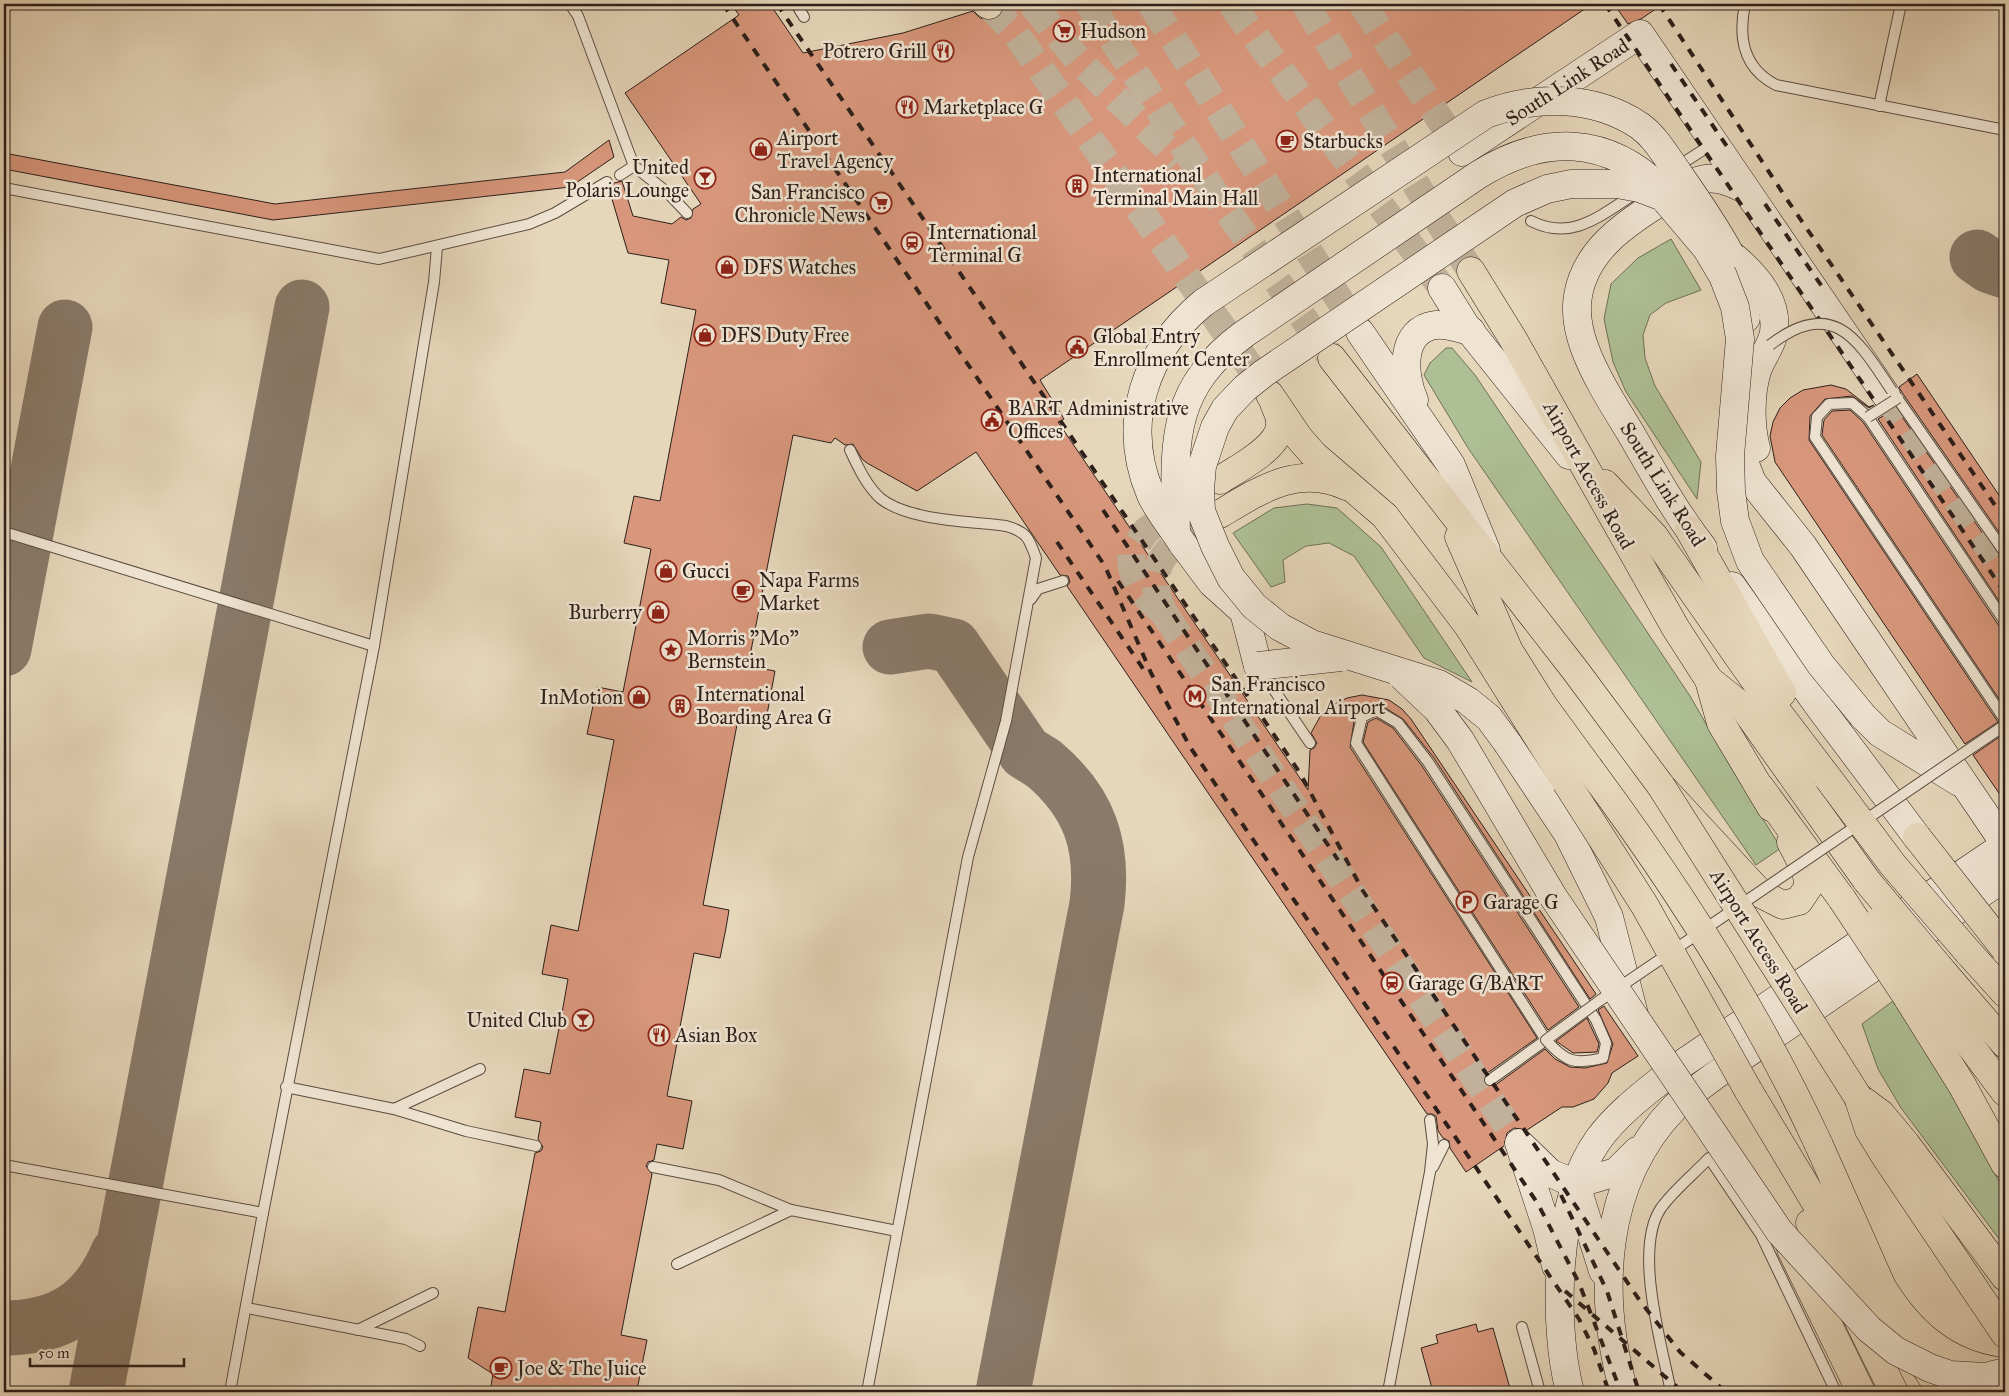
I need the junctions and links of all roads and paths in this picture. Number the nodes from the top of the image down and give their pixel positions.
1 (570, 4) edge
2 (796, 4) edge
3 (1745, 4) edge
4 (1901, 4) edge
5 (804, 17) dead end
6 (1879, 106) junction
7 (2005, 130) edge
8 (1714, 142) junction
9 (1462, 152) dead end
10 (634, 166) junction
11 (620, 175) dead end
12 (1694, 181) junction
13 (606, 182) dead end
14 (4, 188) edge
15 (1746, 190) junction
16 (687, 213) dead end
17 (1530, 221) dead end
18 (437, 247) junction
19 (1471, 270) tunnel mouth
20 (1442, 288) tunnel mouth
21 (1470, 331) junction
22 (1360, 332) tunnel mouth
23 (1759, 349) junction
24 (1332, 358) tunnel mouth
25 (1892, 395) junction
26 (1868, 417) junction
27 (1427, 430) junction
28 (850, 450) dead end
29 (1578, 456) junction
30 (1220, 480) dead end
31 (1596, 490) junction
32 (1364, 497) junction
33 (1443, 499) junction
34 (1220, 514) tunnel mouth
35 (1689, 529) joint
36 (4, 532) edge
37 (1176, 533) junction
38 (2005, 553) edge
39 (1490, 561) junction
40 (1063, 581) dead end
41 (1029, 601) junction
42 (1244, 612) junction
43 (2005, 622) edge
44 (1469, 627) junction
45 (374, 646) junction
46 (1359, 655) junction
47 (1258, 666) junction
48 (1708, 680) junction
49 (1778, 683) junction
50 (1543, 705) junction
51 (2005, 720) edge
52 (2005, 725) edge
53 (1310, 743) dead end
54 (1661, 786) junction
55 (1966, 786) junction
56 (1760, 787) junction
57 (1917, 836) junction
58 (2005, 844) edge
59 (2005, 877) edge
60 (1855, 890) junction
61 (2005, 933) edge
62 (2005, 949) edge
63 (1925, 985) junction
64 (2005, 993) edge
65 (1588, 1009) junction
66 (1634, 1014) junction
67 (1546, 1040) junction
68 (2005, 1044) edge
69 (480, 1069) dead end
70 (1490, 1080) dead end
71 (286, 1088) junction
72 (1748, 1090) junction
73 (2005, 1092) edge
74 (1858, 1097) junction
75 (394, 1109) junction
76 (1430, 1120) dead end
77 (1653, 1134) junction
78 (1444, 1145) dead end
79 (536, 1146) dead end
80 (2005, 1164) edge
81 (4, 1165) edge
82 (653, 1167) dead end
83 (1430, 1172) junction
84 (1576, 1184) junction
85 (791, 1210) junction
86 (263, 1213) junction
87 (897, 1231) junction
88 (1779, 1231) junction
89 (677, 1264) dead end
90 (2005, 1277) edge
91 (1608, 1285) junction
92 (433, 1293) dead end
93 (1559, 1298) junction
94 (246, 1308) junction
95 (1522, 1326) dead end
96 (358, 1330) junction
97 (2005, 1334) edge
98 (420, 1346) dead end
99 (2005, 1372) edge
100 (230, 1392) edge
101 (867, 1392) edge
102 (1388, 1392) edge
103 (1540, 1392) edge
104 (1570, 1392) edge
105 (1624, 1392) edge
106 (1671, 1392) edge
107 (1836, 1392) edge
108 (1861, 1392) edge
109 (1894, 1392) edge
110 (1942, 1392) edge

1 - 10 lane
2 - 5 lane
3 - 6 lane
4 - 6 lane
6 - 7 lane
8 - 9 street, South Link Road
8 - 12 street
8 - 15 street, South Link Road
8 - 17 lane
10 - 11 lane
10 - 16 lane
12 - 15 street, South Link Road
12 - 35 street, South Link Road
13 - 18 lane
14 - 18 lane
15 - 25 street, South Link Road
18 - 45 lane
19 - 29 main road, Airport Access Road
20 - 21 street
21 - 27 street
21 - 31 street
22 - 27 street
23 - 25 lane, bridge
23 - 37 street, bridge
23 - 37 street, bridge
23 - 55 street
24 - 33 main road
25 - 26 lane, bridge
25 - 38 lane
26 - 43 lane
26 - 51 lane
27 - 39 street
28 - 41 lane
29 - 31 main road, Airport Access Road
29 - 49 main road
30 - 32 main road
31 - 48 main road, Airport Access Road
32 - 34 main road
32 - 44 main road
33 - 39 main road
33 - 50 main road
35 - 49 main road
36 - 45 lane
37 - 42 street, bridge
39 - 54 main road
40 - 41 lane
41 - 87 lane
42 - 46 street, bridge
42 - 47 street
44 - 50 main road
44 - 72 main road, bridge
45 - 71 lane
46 - 47 street, bridge
46 - 66 street, bridge
47 - 53 lane
48 - 56 main road
48 - 60 main road
49 - 57 street
49 - 64 main road, bridge
50 - 99 main road, bridge
52 - 65 lane, bridge
54 - 56 main road
54 - 74 main road, Airport Access Road, bridge
55 - 58 street
55 - 66 street, bridge
56 - 60 main road
57 - 61 main road, bridge
57 - 62 main road, bridge
58 - 84 street
59 - 77 street
60 - 63 main road, bridge
60 - 63 main road, bridge
63 - 68 main road
63 - 73 main road
63 - 80 main road
65 - 67 lane, bridge
65 - 67 lane, bridge
65 - 67 lane
66 - 88 street, bridge
67 - 70 lane
69 - 75 lane
71 - 75 lane
71 - 86 lane
72 - 109 main road, bridge
72 - 110 main road, bridge
74 - 90 main road
74 - 97 main road
75 - 79 lane
76 - 83 lane
77 - 84 street
77 - 91 street
78 - 83 lane
81 - 86 lane
82 - 85 lane
83 - 102 lane
84 - 91 street
84 - 93 street
84 - 93 street
85 - 87 lane
85 - 89 lane
86 - 94 lane
87 - 101 lane
88 - 99 street, bridge
88 - 108 main road, bridge
91 - 105 street
92 - 96 lane
93 - 104 street
94 - 96 lane
94 - 100 lane
95 - 103 lane
96 - 98 lane
106 - 107 lane

